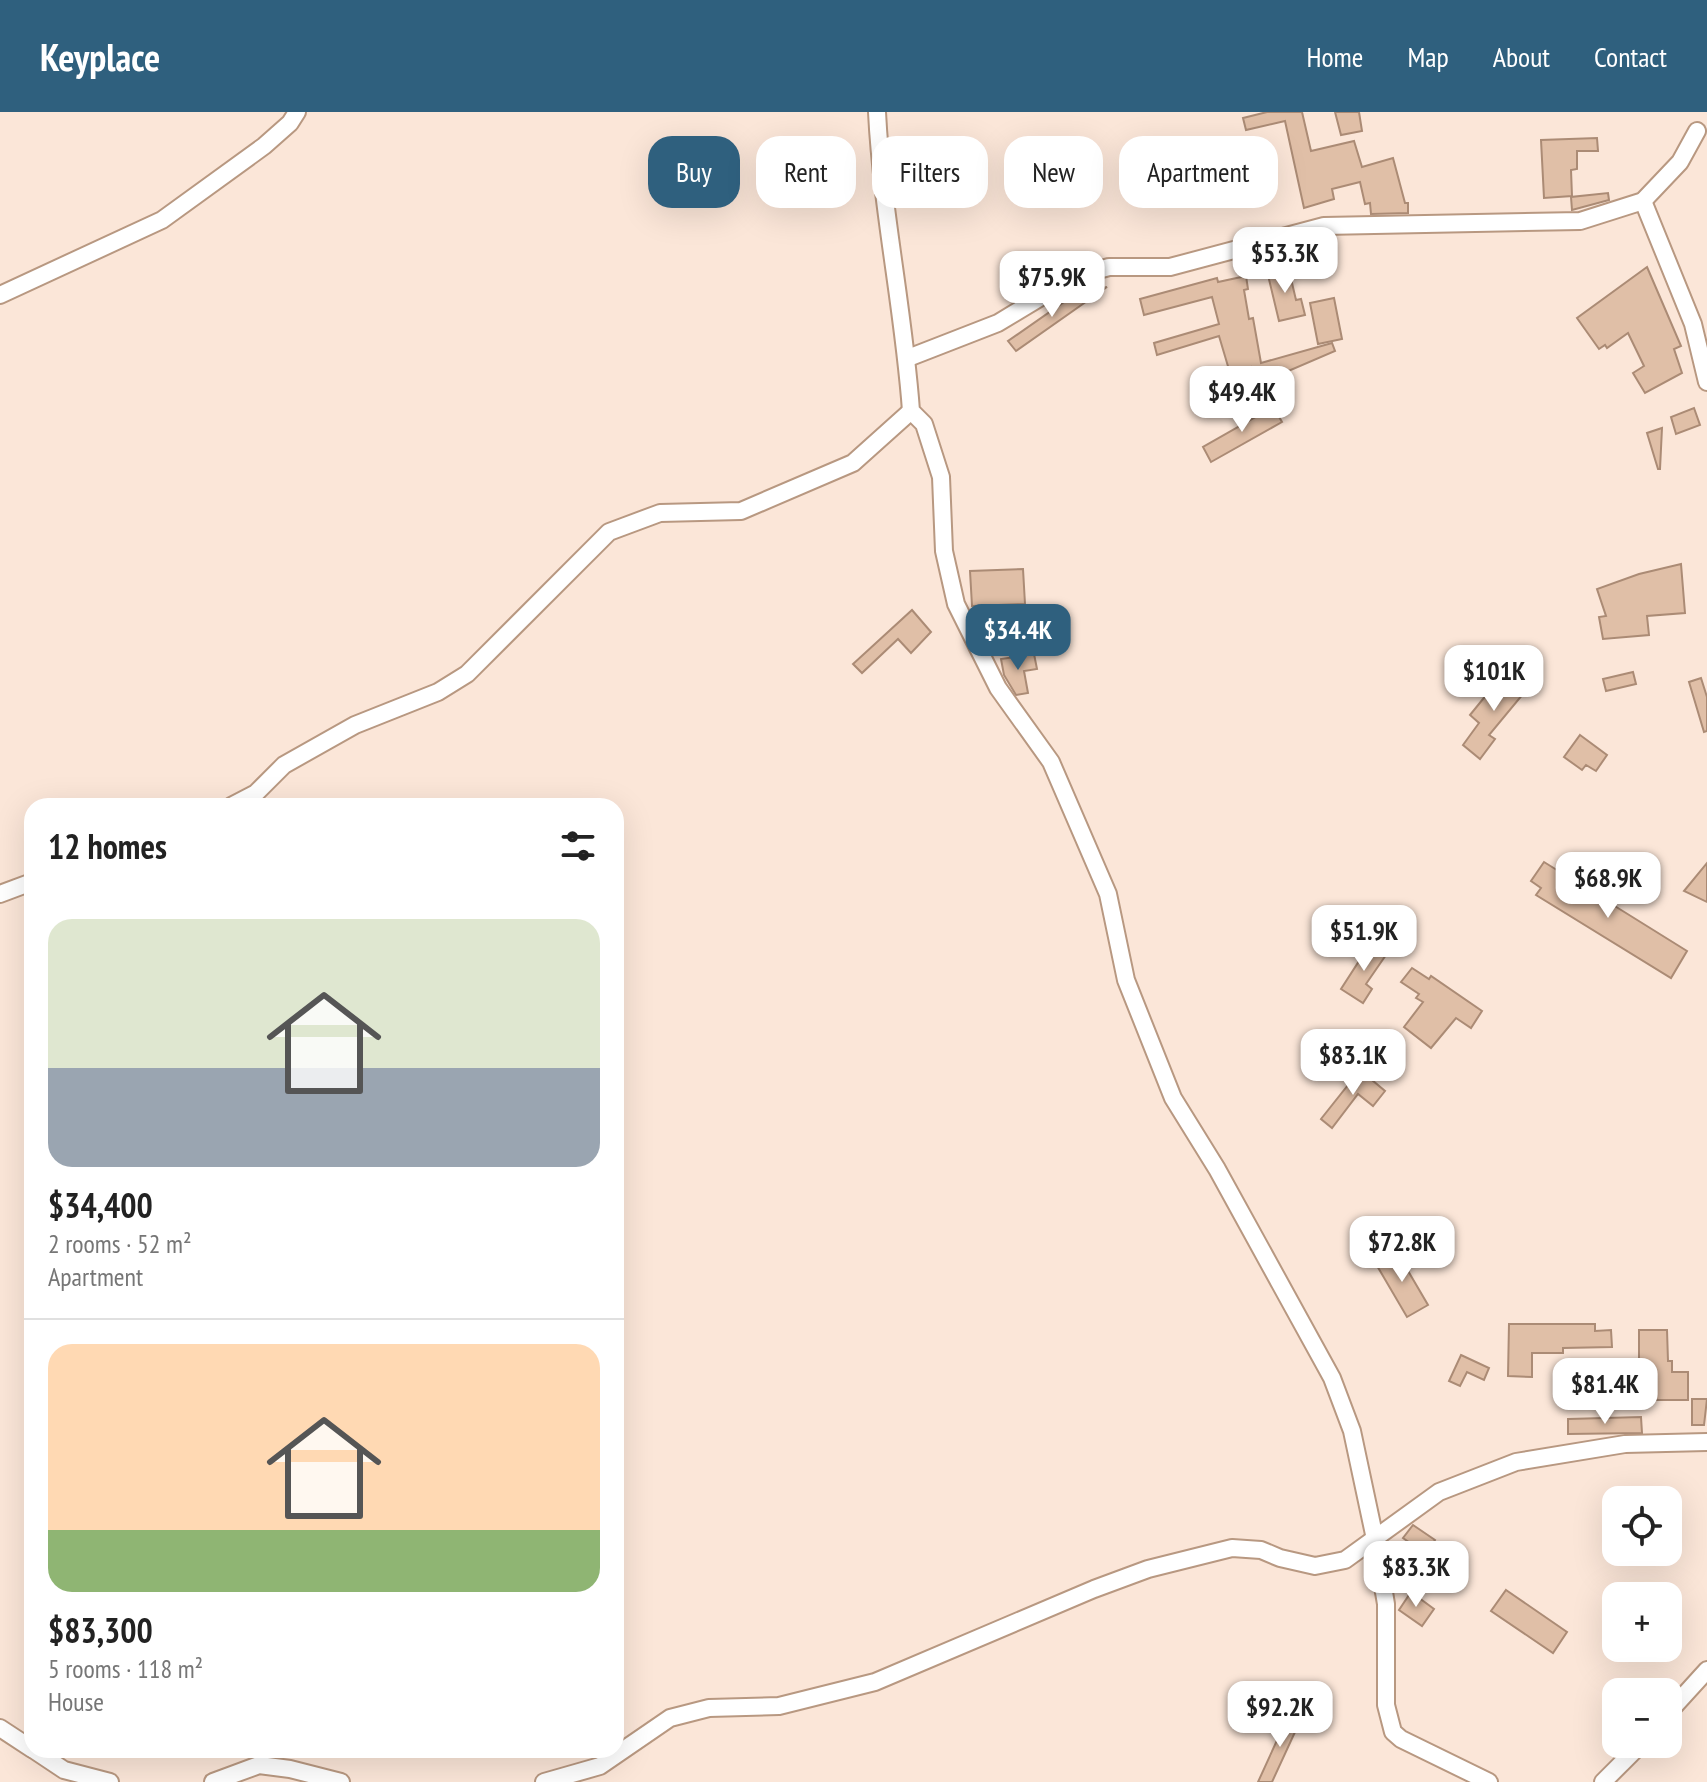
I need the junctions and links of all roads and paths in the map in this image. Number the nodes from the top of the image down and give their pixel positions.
1 (297, 112) edge
2 (877, 112) edge
3 (1697, 131) dead end
4 (1643, 201) junction
5 (0, 295) edge
6 (908, 358) junction
7 (1707, 382) edge
8 (911, 411) junction
9 (246, 798) edge
10 (24, 885) edge
11 (0, 894) edge
12 (1707, 1442) edge
13 (1375, 1539) junction
14 (1707, 1670) edge
15 (1682, 1698) edge
16 (0, 1728) edge
17 (24, 1743) edge
18 (624, 1750) edge
19 (46, 1758) edge
20 (612, 1758) edge
21 (1627, 1758) edge
22 (110, 1782) edge
23 (213, 1782) edge
24 (341, 1782) edge
25 (544, 1782) edge
26 (1489, 1782) edge
27 (1603, 1782) edge

1 - 5 street
2 - 6 street
3 - 4 street
4 - 6 street
4 - 7 street
6 - 8 street
8 - 9 street
8 - 13 street
10 - 11 street
12 - 13 street
13 - 18 street
13 - 26 street
14 - 15 street
16 - 17 street
19 - 22 street
20 - 25 street
21 - 27 street
23 - 24 street

